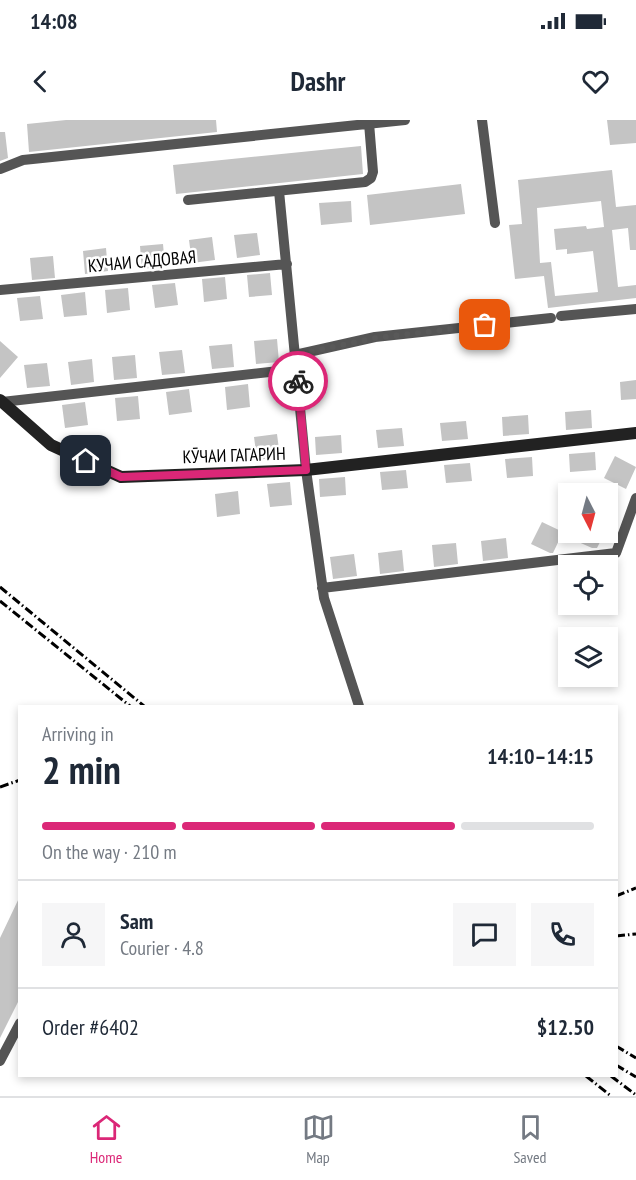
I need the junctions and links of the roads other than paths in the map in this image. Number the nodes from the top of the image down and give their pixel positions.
1 (405, 120) edge
2 (482, 120) edge
3 (369, 123) junction
4 (0, 169) edge
5 (279, 191) junction
6 (188, 200) dead end
7 (495, 223) dead end
8 (287, 264) junction
9 (0, 290) edge
10 (636, 309) edge
11 (295, 355) junction
12 (296, 369) junction
13 (1, 401) edge
14 (636, 433) edge
15 (306, 470) junction
16 (636, 498) edge
17 (322, 588) junction
18 (359, 705) edge
19 (18, 1027) edge
20 (0, 1061) edge

1 - 3 street
2 - 7 street
3 - 4 street
3 - 5 street
5 - 6 street
5 - 8 street
8 - 9 street, КУЧАИ САДОВАЯ
8 - 11 street
10 - 11 street
11 - 12 street
12 - 13 street
12 - 15 street
13 - 15 main road, КӮЧАИ ГАГАРИН
14 - 15 main road, КӮЧАИ ГАГАРИН
15 - 17 street
16 - 17 street
17 - 18 street
19 - 20 street

